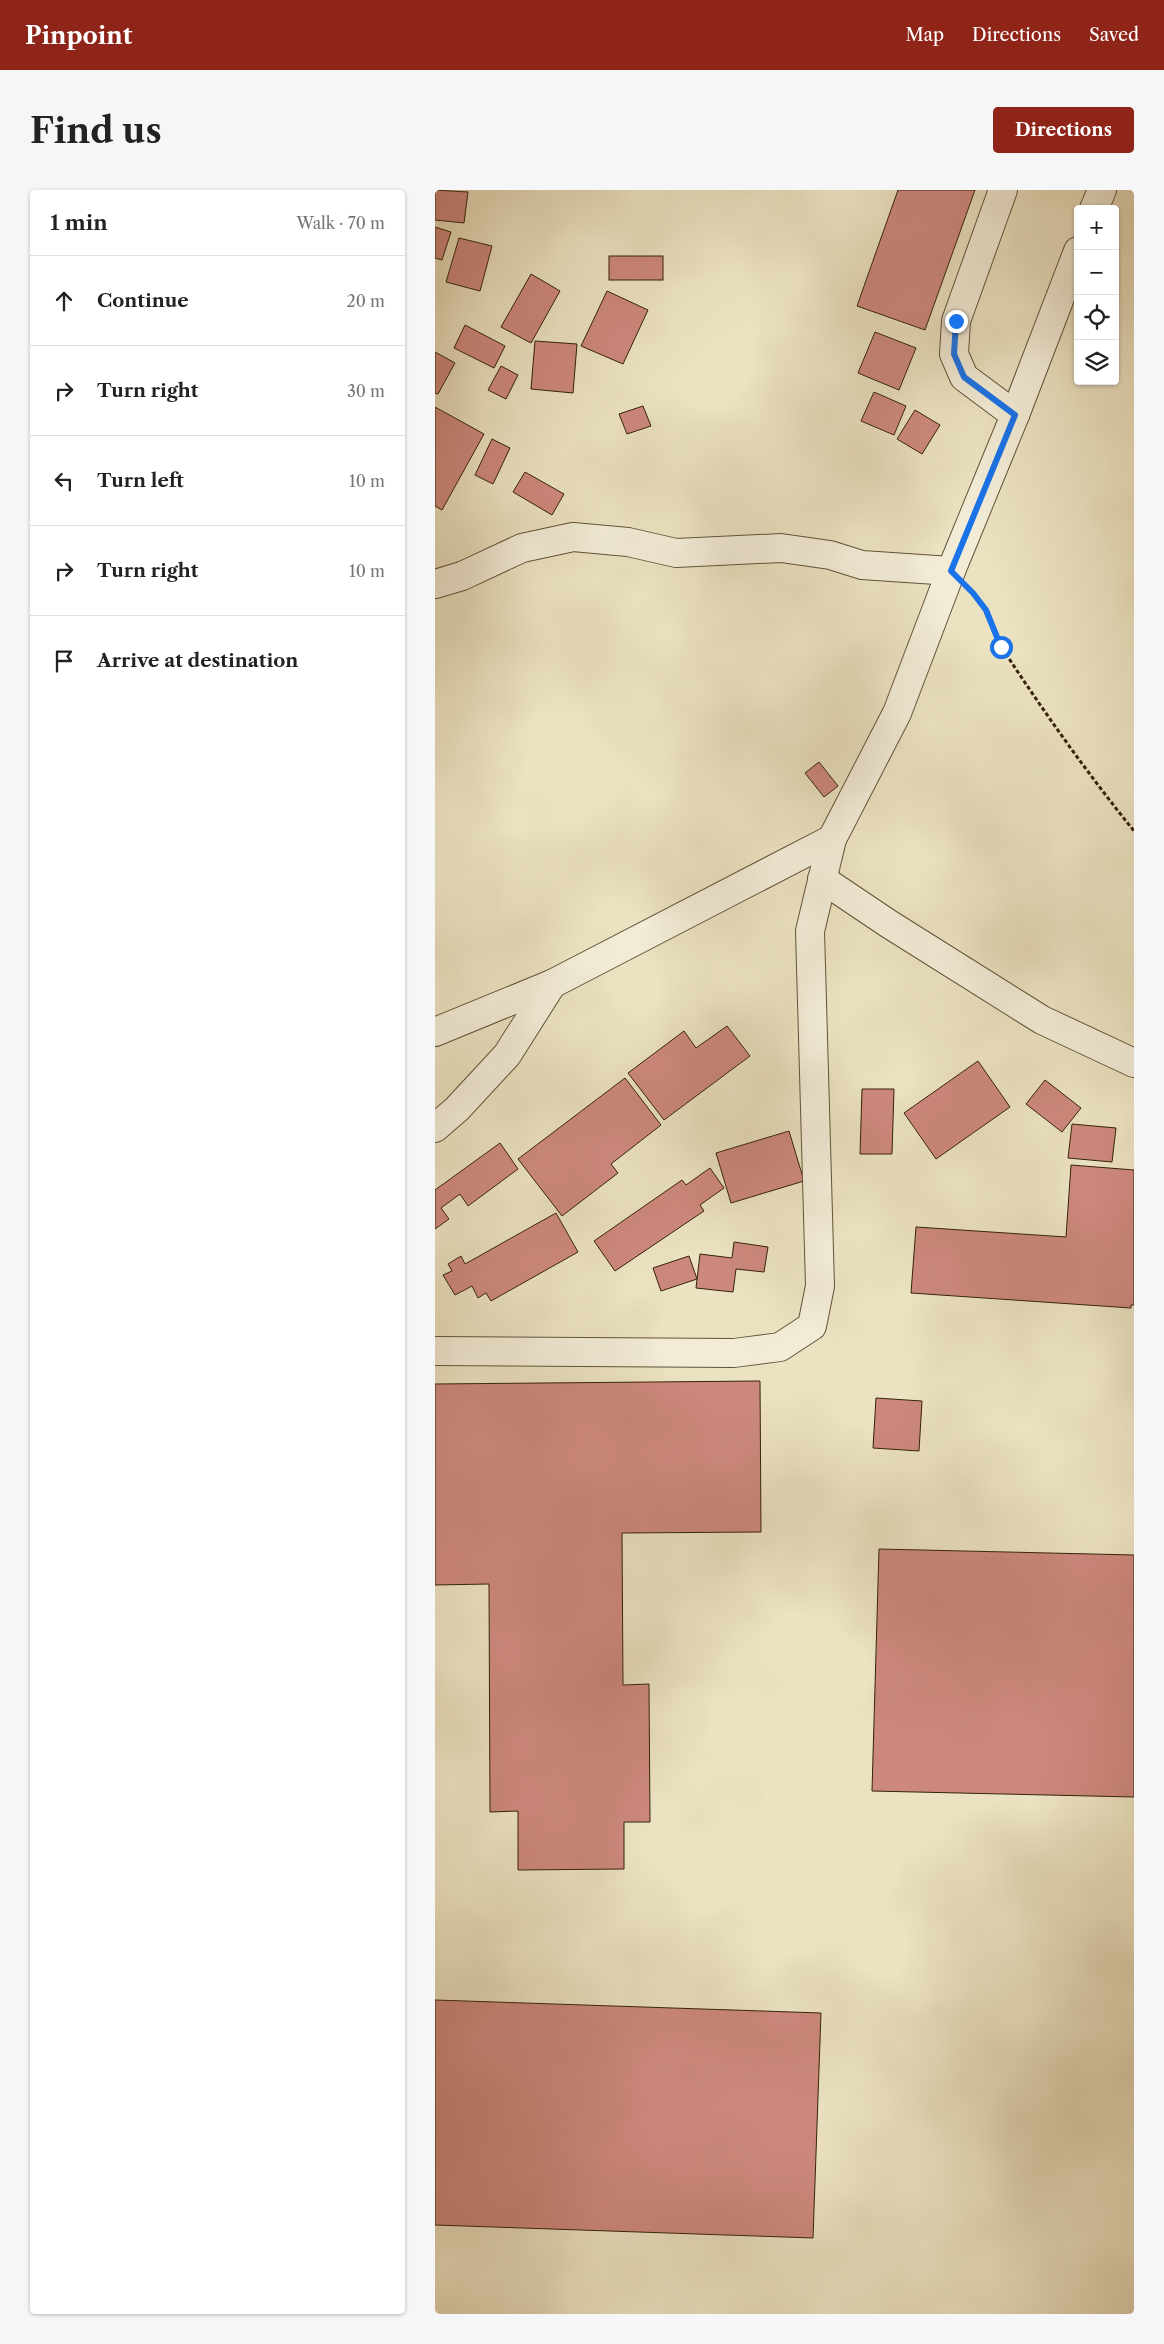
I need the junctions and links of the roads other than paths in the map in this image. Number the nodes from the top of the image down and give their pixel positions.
1 (1003, 190) edge
2 (1102, 190) edge
3 (1096, 205) edge
4 (1074, 261) edge
5 (1015, 415) junction
6 (951, 571) junction
7 (435, 584) edge
8 (832, 839) junction
9 (822, 879) junction
10 (552, 984) junction
11 (435, 1032) edge
12 (1134, 1063) edge
13 (435, 1128) edge
14 (435, 1351) edge

1 - 5 street
2 - 3 street
4 - 5 street
5 - 6 street
6 - 7 street
6 - 8 street
8 - 9 street
8 - 10 street
9 - 12 street
9 - 14 street
10 - 11 street
10 - 13 street

